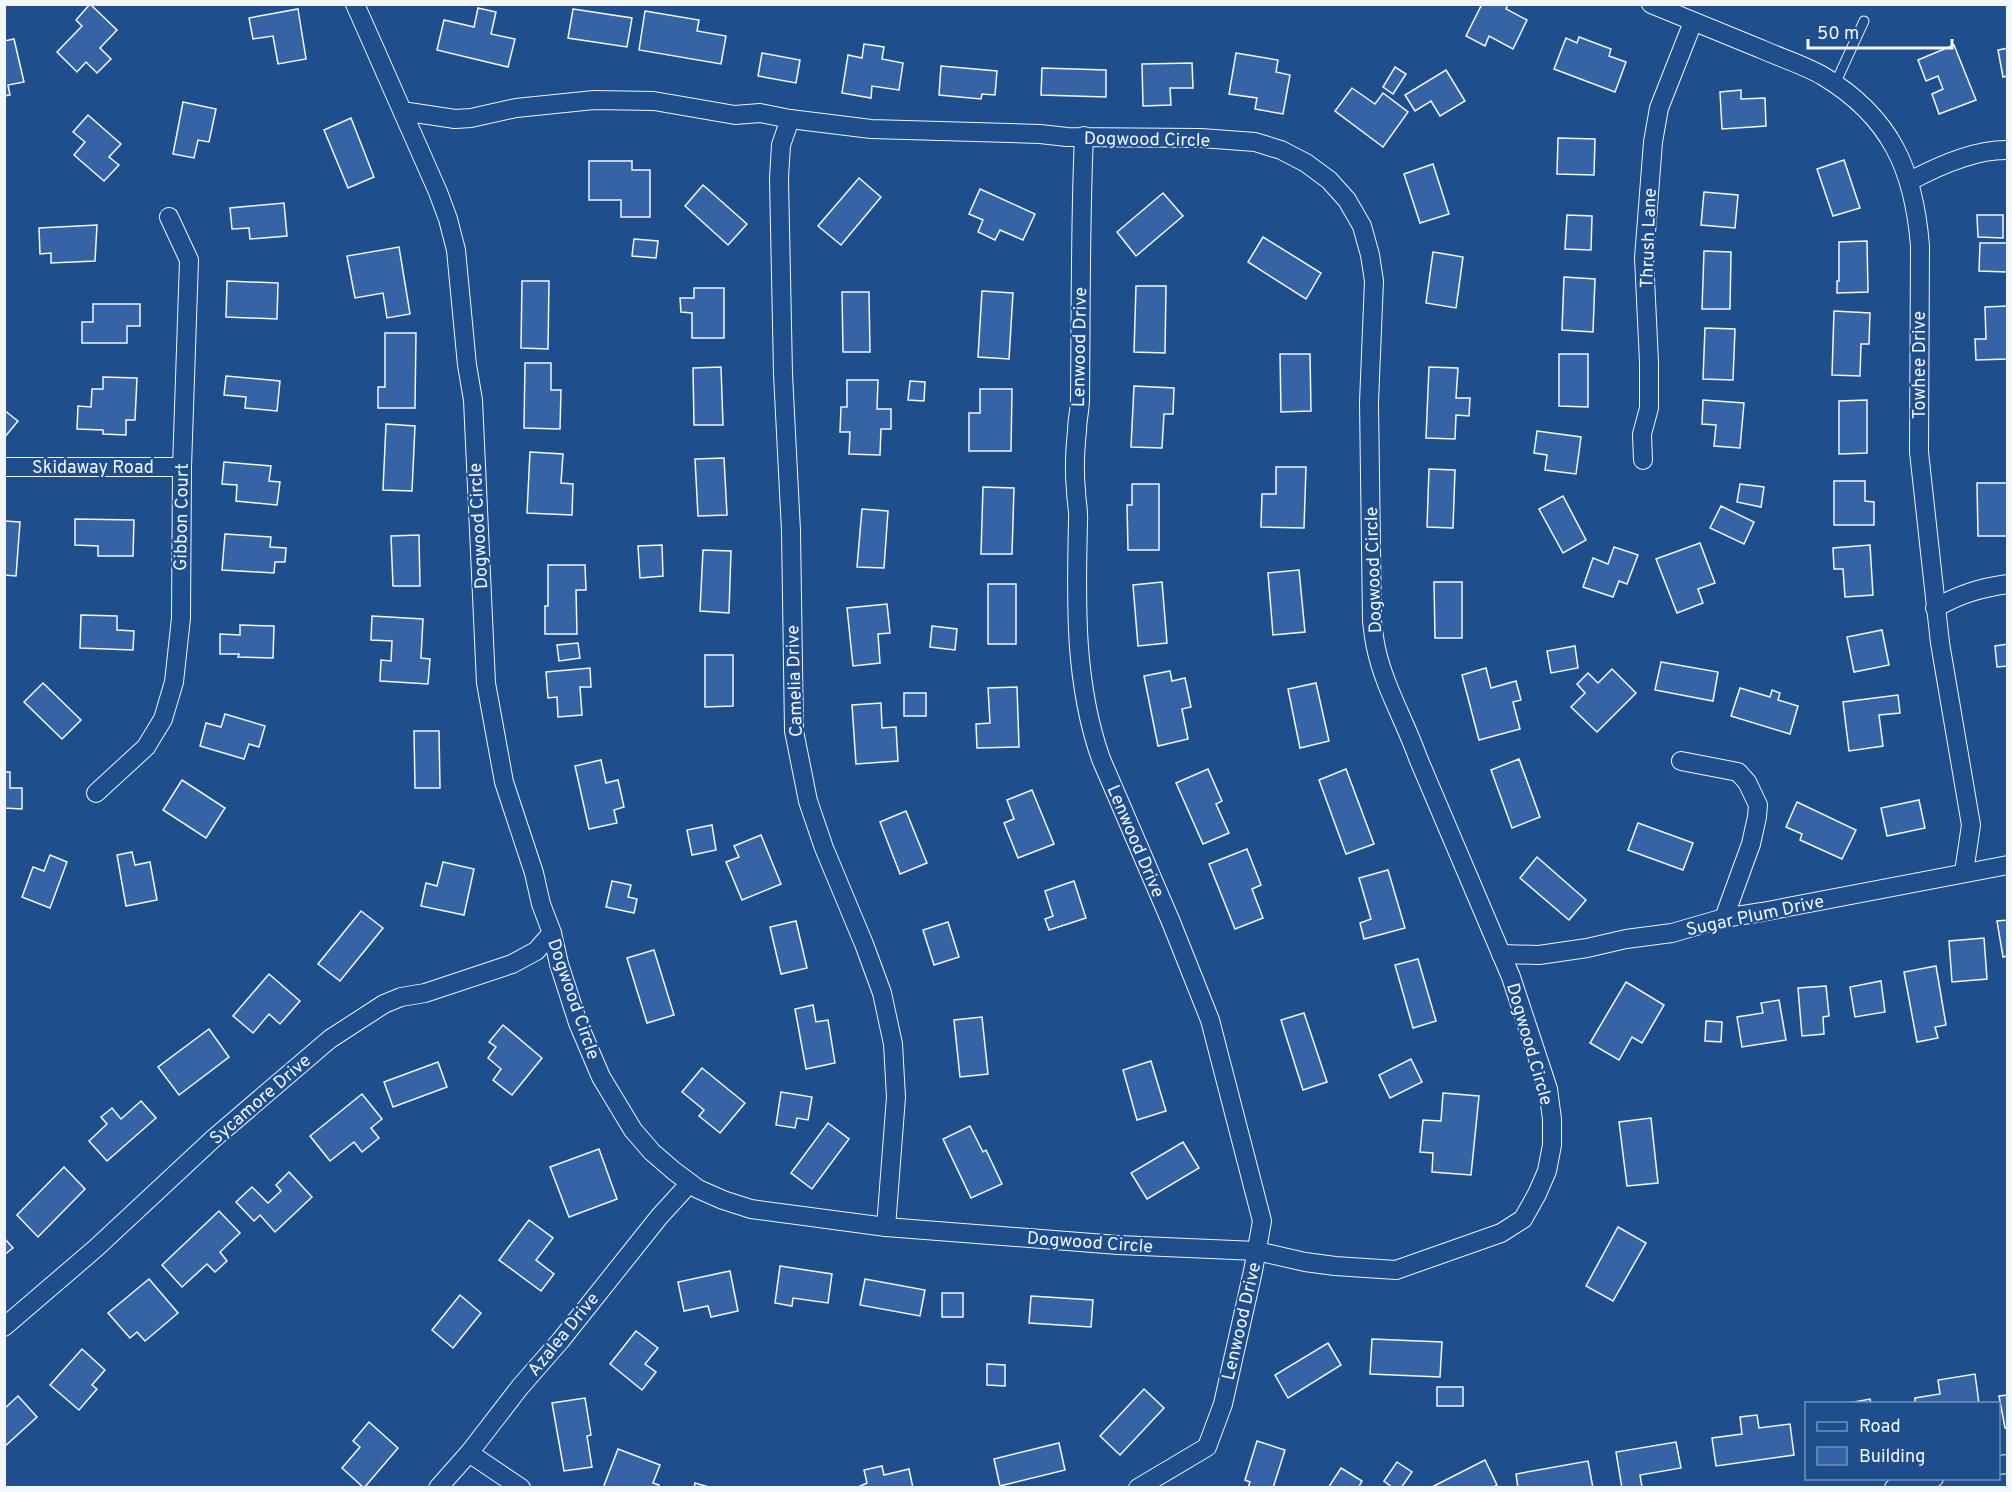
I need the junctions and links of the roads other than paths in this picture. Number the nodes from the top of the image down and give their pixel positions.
1 (1651, 4) edge
2 (358, 12) edge
3 (1864, 21) dead end
4 (1693, 22) junction
5 (1835, 84) junction
6 (402, 111) junction
7 (790, 119) junction
8 (1084, 136) junction
9 (2007, 150) edge
10 (1910, 181) junction
11 (169, 217) dead end
12 (1643, 460) dead end
13 (4, 467) edge
14 (182, 467) junction
15 (2007, 584) edge
16 (1935, 608) junction
17 (1682, 761) dead end
18 (96, 793) dead end
19 (2007, 865) edge
20 (1964, 872) junction
21 (1724, 918) junction
22 (552, 933) junction
23 (1501, 954) junction
24 (690, 1183) junction
25 (886, 1227) junction
26 (1257, 1251) junction
27 (4, 1327) edge
28 (469, 1453) junction
29 (1930, 1480) edge
30 (438, 1488) edge
31 (521, 1488) edge
32 (1138, 1488) edge
33 (1894, 1488) edge

1 - 4 street, Towhee Drive
2 - 6 street, Dogwood Circle
3 - 5 lane
4 - 5 street, Towhee Drive
4 - 12 street, Thrush Lane
5 - 10 street, Towhee Drive
6 - 7 street, Dogwood Circle
6 - 22 street, Dogwood Circle
7 - 8 street, Dogwood Circle
7 - 25 street, Camelia Drive
8 - 23 street, Dogwood Circle
8 - 26 street, Lenwood Drive
9 - 10 street
10 - 16 street, Towhee Drive
11 - 14 street, Gibbon Court
13 - 14 street, Skidaway Road
14 - 18 street, Gibbon Court
15 - 16 street
16 - 20 street, Towhee Drive
17 - 21 street
19 - 20 street, Sugar Plum Drive
20 - 21 street, Sugar Plum Drive
21 - 23 street, Sugar Plum Drive
22 - 24 street, Dogwood Circle
22 - 27 street, Sycamore Drive
23 - 26 street, Dogwood Circle
24 - 25 street, Dogwood Circle
24 - 28 street, Azalea Drive
25 - 26 street, Dogwood Circle
26 - 32 street, Lenwood Drive
28 - 30 street, Azalea Drive
28 - 31 street
29 - 33 street

